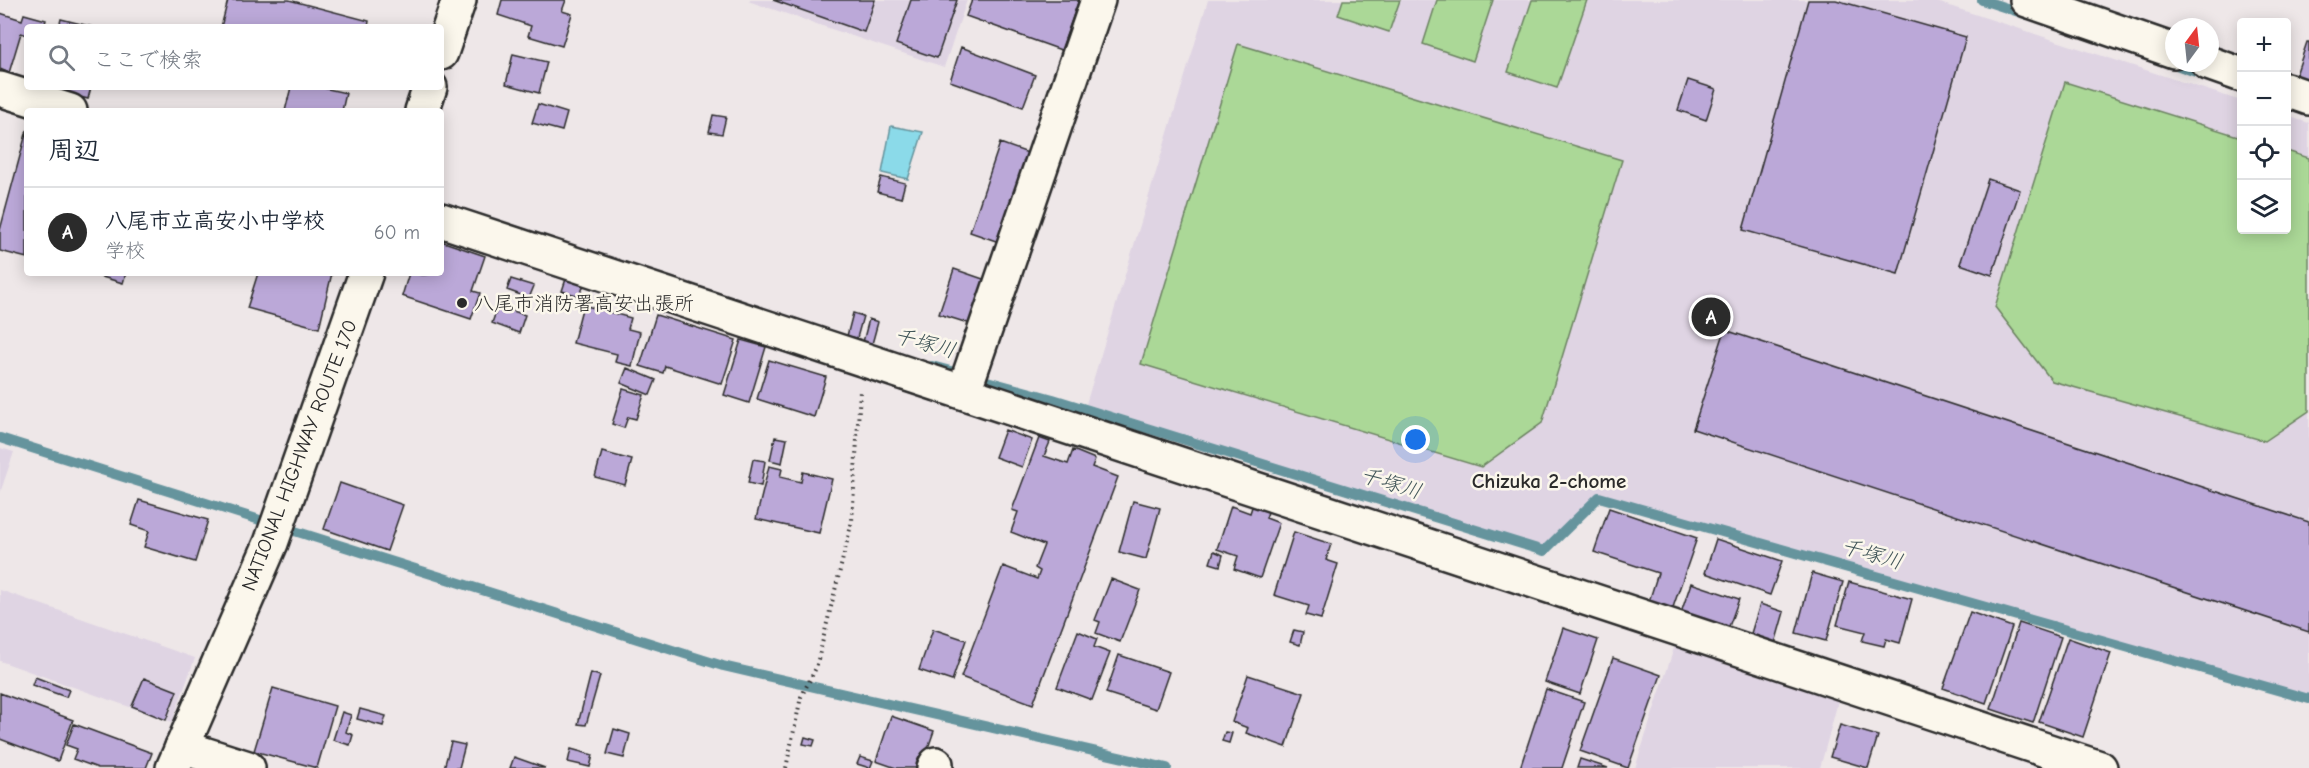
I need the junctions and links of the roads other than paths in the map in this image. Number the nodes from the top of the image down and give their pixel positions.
1 (459, 0) edge
2 (1098, 0) edge
3 (2027, 0) edge
4 (444, 44) edge
5 (2165, 48) edge
6 (2219, 67) edge
7 (2237, 74) edge
8 (0, 89) edge
9 (429, 90) edge
10 (2291, 92) edge
11 (2309, 98) edge
12 (60, 108) edge
13 (423, 108) edge
14 (444, 221) edge
15 (365, 276) edge
16 (964, 391) junction
17 (177, 757) edge
18 (248, 768) edge
19 (2100, 768) edge

1 - 4 main road
2 - 16 main road
3 - 5 main road
6 - 7 main road
8 - 12 main road
9 - 13 main road
10 - 11 main road
14 - 16 main road
15 - 17 main road, NATIONAL HIGHWAY ROUTE 170
16 - 19 main road
17 - 18 main road

